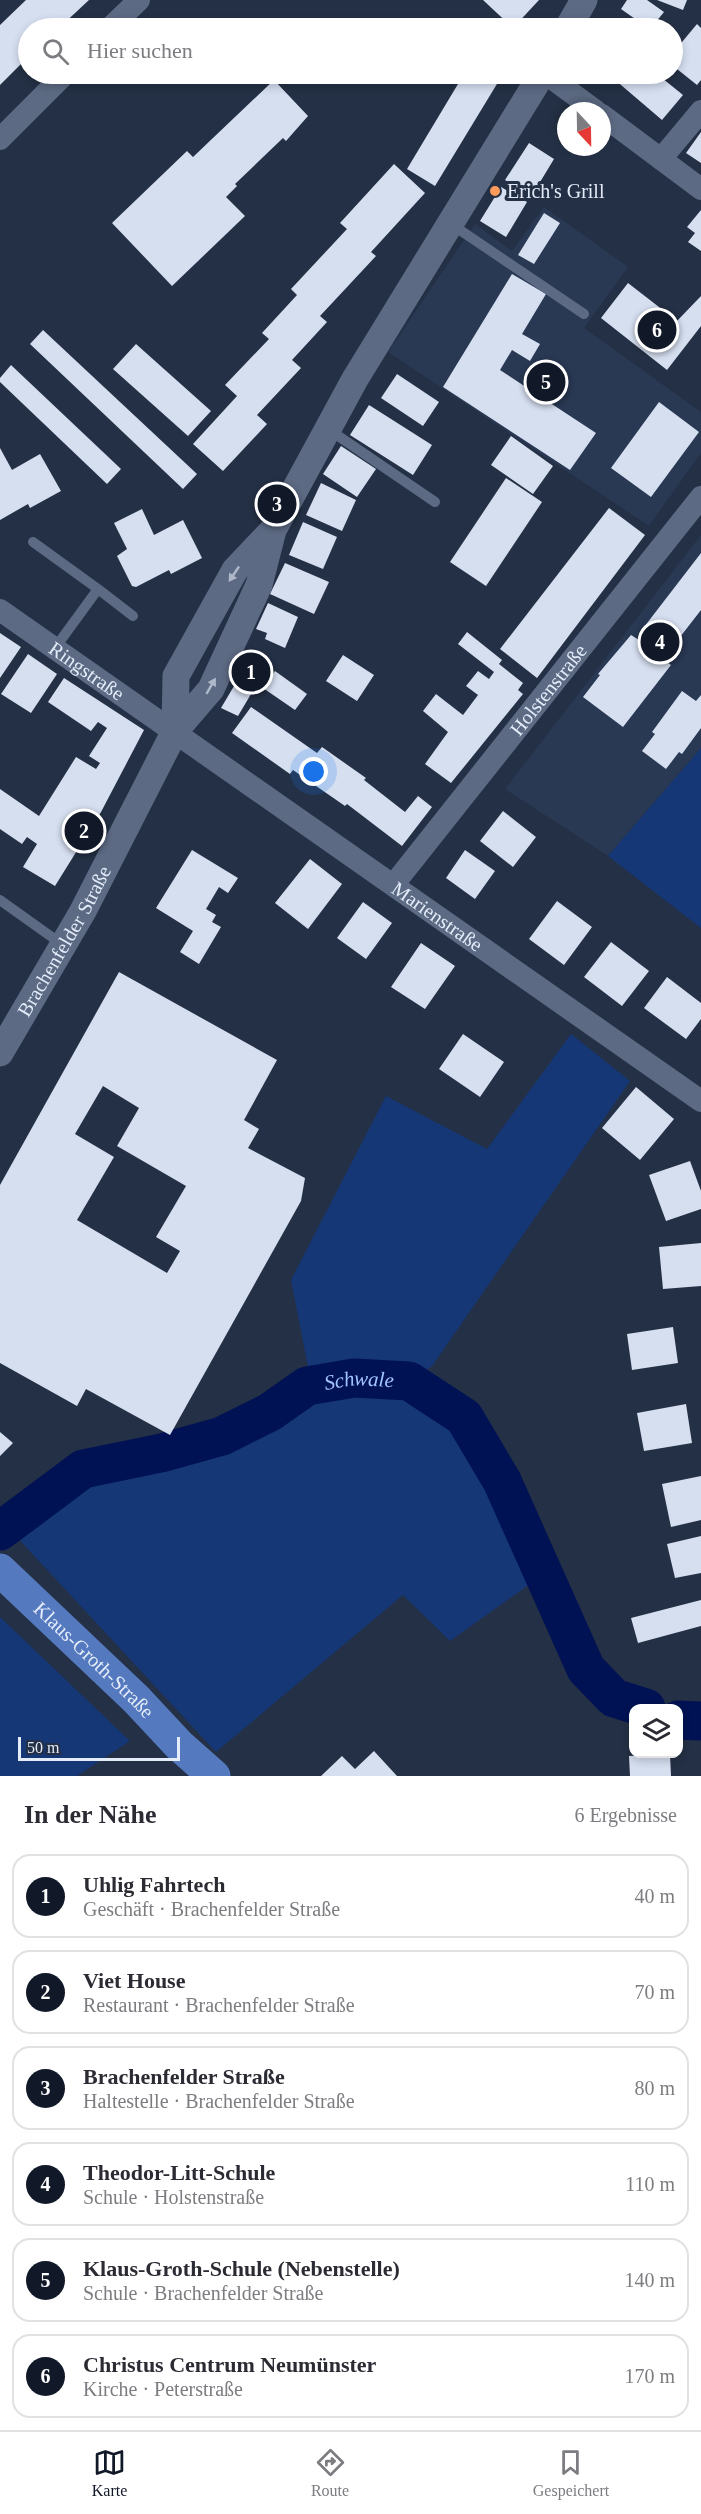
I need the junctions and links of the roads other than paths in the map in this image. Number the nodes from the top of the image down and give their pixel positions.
1 (139, 0) edge
2 (584, 0) edge
3 (120, 18) edge
4 (574, 18) edge
5 (56, 84) edge
6 (538, 84) edge
7 (558, 84) edge
8 (583, 102) edge
9 (701, 111) edge
10 (611, 122) edge
11 (0, 139) edge
12 (661, 159) junction
13 (701, 189) edge
14 (450, 224) junction
15 (584, 314) dead end
16 (328, 429) junction
17 (701, 497) edge
18 (435, 502) dead end
19 (273, 530) junction
20 (33, 542) dead end
21 (98, 590) junction
22 (0, 610) edge
23 (132, 616) dead end
24 (55, 648) junction
25 (175, 731) junction
26 (394, 884) junction
27 (0, 900) edge
28 (64, 945) junction
29 (0, 1053) edge
30 (701, 1099) edge
31 (3, 1573) edge
32 (214, 1776) edge

1 - 3 street
2 - 4 street
5 - 11 street
6 - 14 street, Brachenfelder Straße
7 - 8 street
9 - 12 street
10 - 12 street
12 - 13 street
14 - 15 lane
14 - 16 street, Brachenfelder Straße
16 - 18 lane
16 - 19 street, Brachenfelder Straße
17 - 26 street, Holstenstraße
25 -> 19 street, Brachenfelder Straße
19 -> 25 street, Brachenfelder Straße
20 - 21 lane
21 - 23 lane
21 - 24 lane
22 - 24 street, Ringstraße
24 - 25 street, Ringstraße
25 - 26 street, Marienstraße
25 - 28 street, Brachenfelder Straße
26 - 30 street, Marienstraße
27 - 28 lane
28 - 29 street, Brachenfelder Straße
31 - 32 main road, Klaus-Groth-Straße

